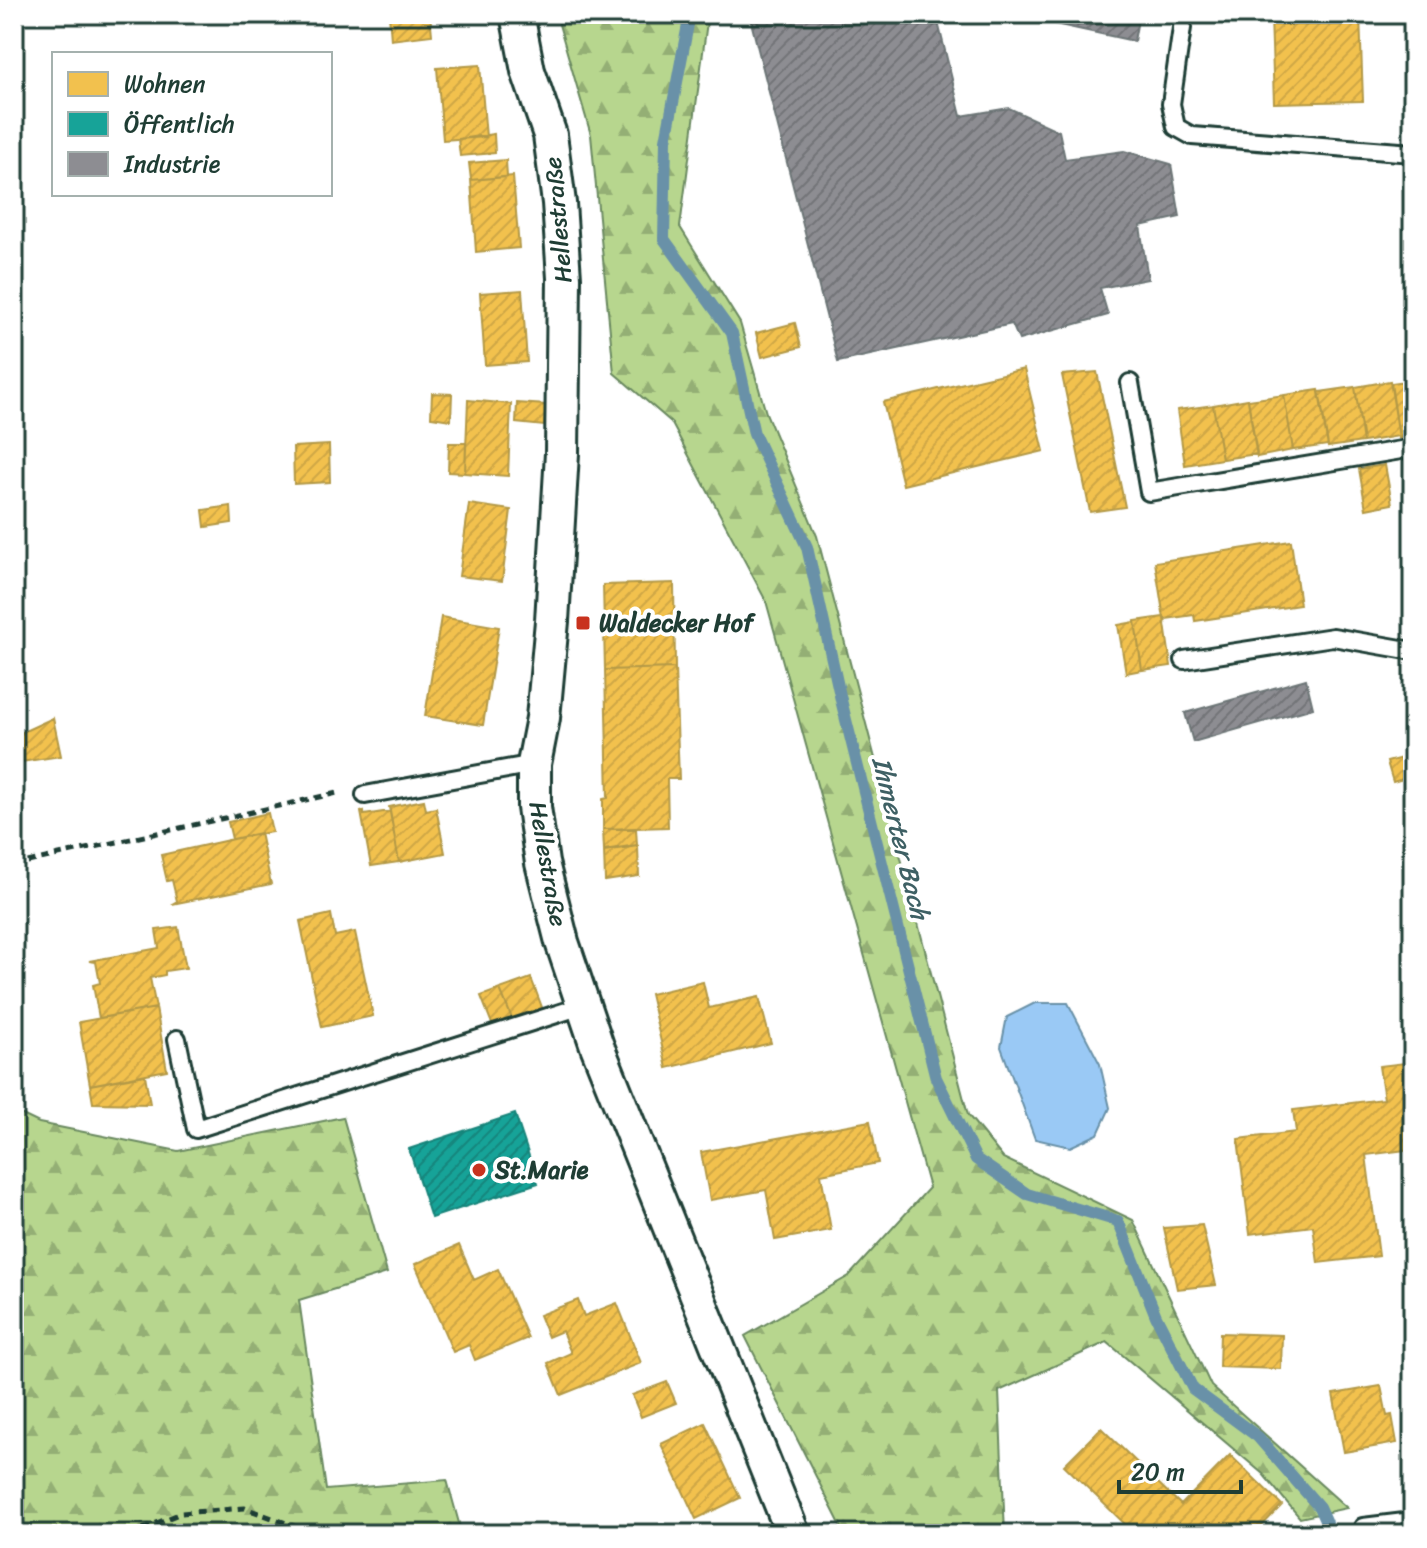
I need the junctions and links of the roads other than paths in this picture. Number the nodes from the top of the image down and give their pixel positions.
1 (517, 14) edge
2 (1184, 14) edge
3 (1413, 153) edge
4 (1130, 383) dead end
5 (1413, 448) edge
6 (1413, 651) edge
7 (1184, 660) dead end
8 (534, 764) junction
9 (365, 795) dead end
10 (582, 1006) junction
11 (177, 1039) dead end
12 (1413, 1521) edge
13 (1363, 1527) dead end
14 (793, 1534) edge

1 - 8 street, Hellestraße
2 - 3 lane
4 - 5 lane
6 - 7 lane
8 - 9 lane
8 - 10 street, Hellestraße
10 - 11 lane
10 - 14 street, Hellestraße
12 - 13 lane

